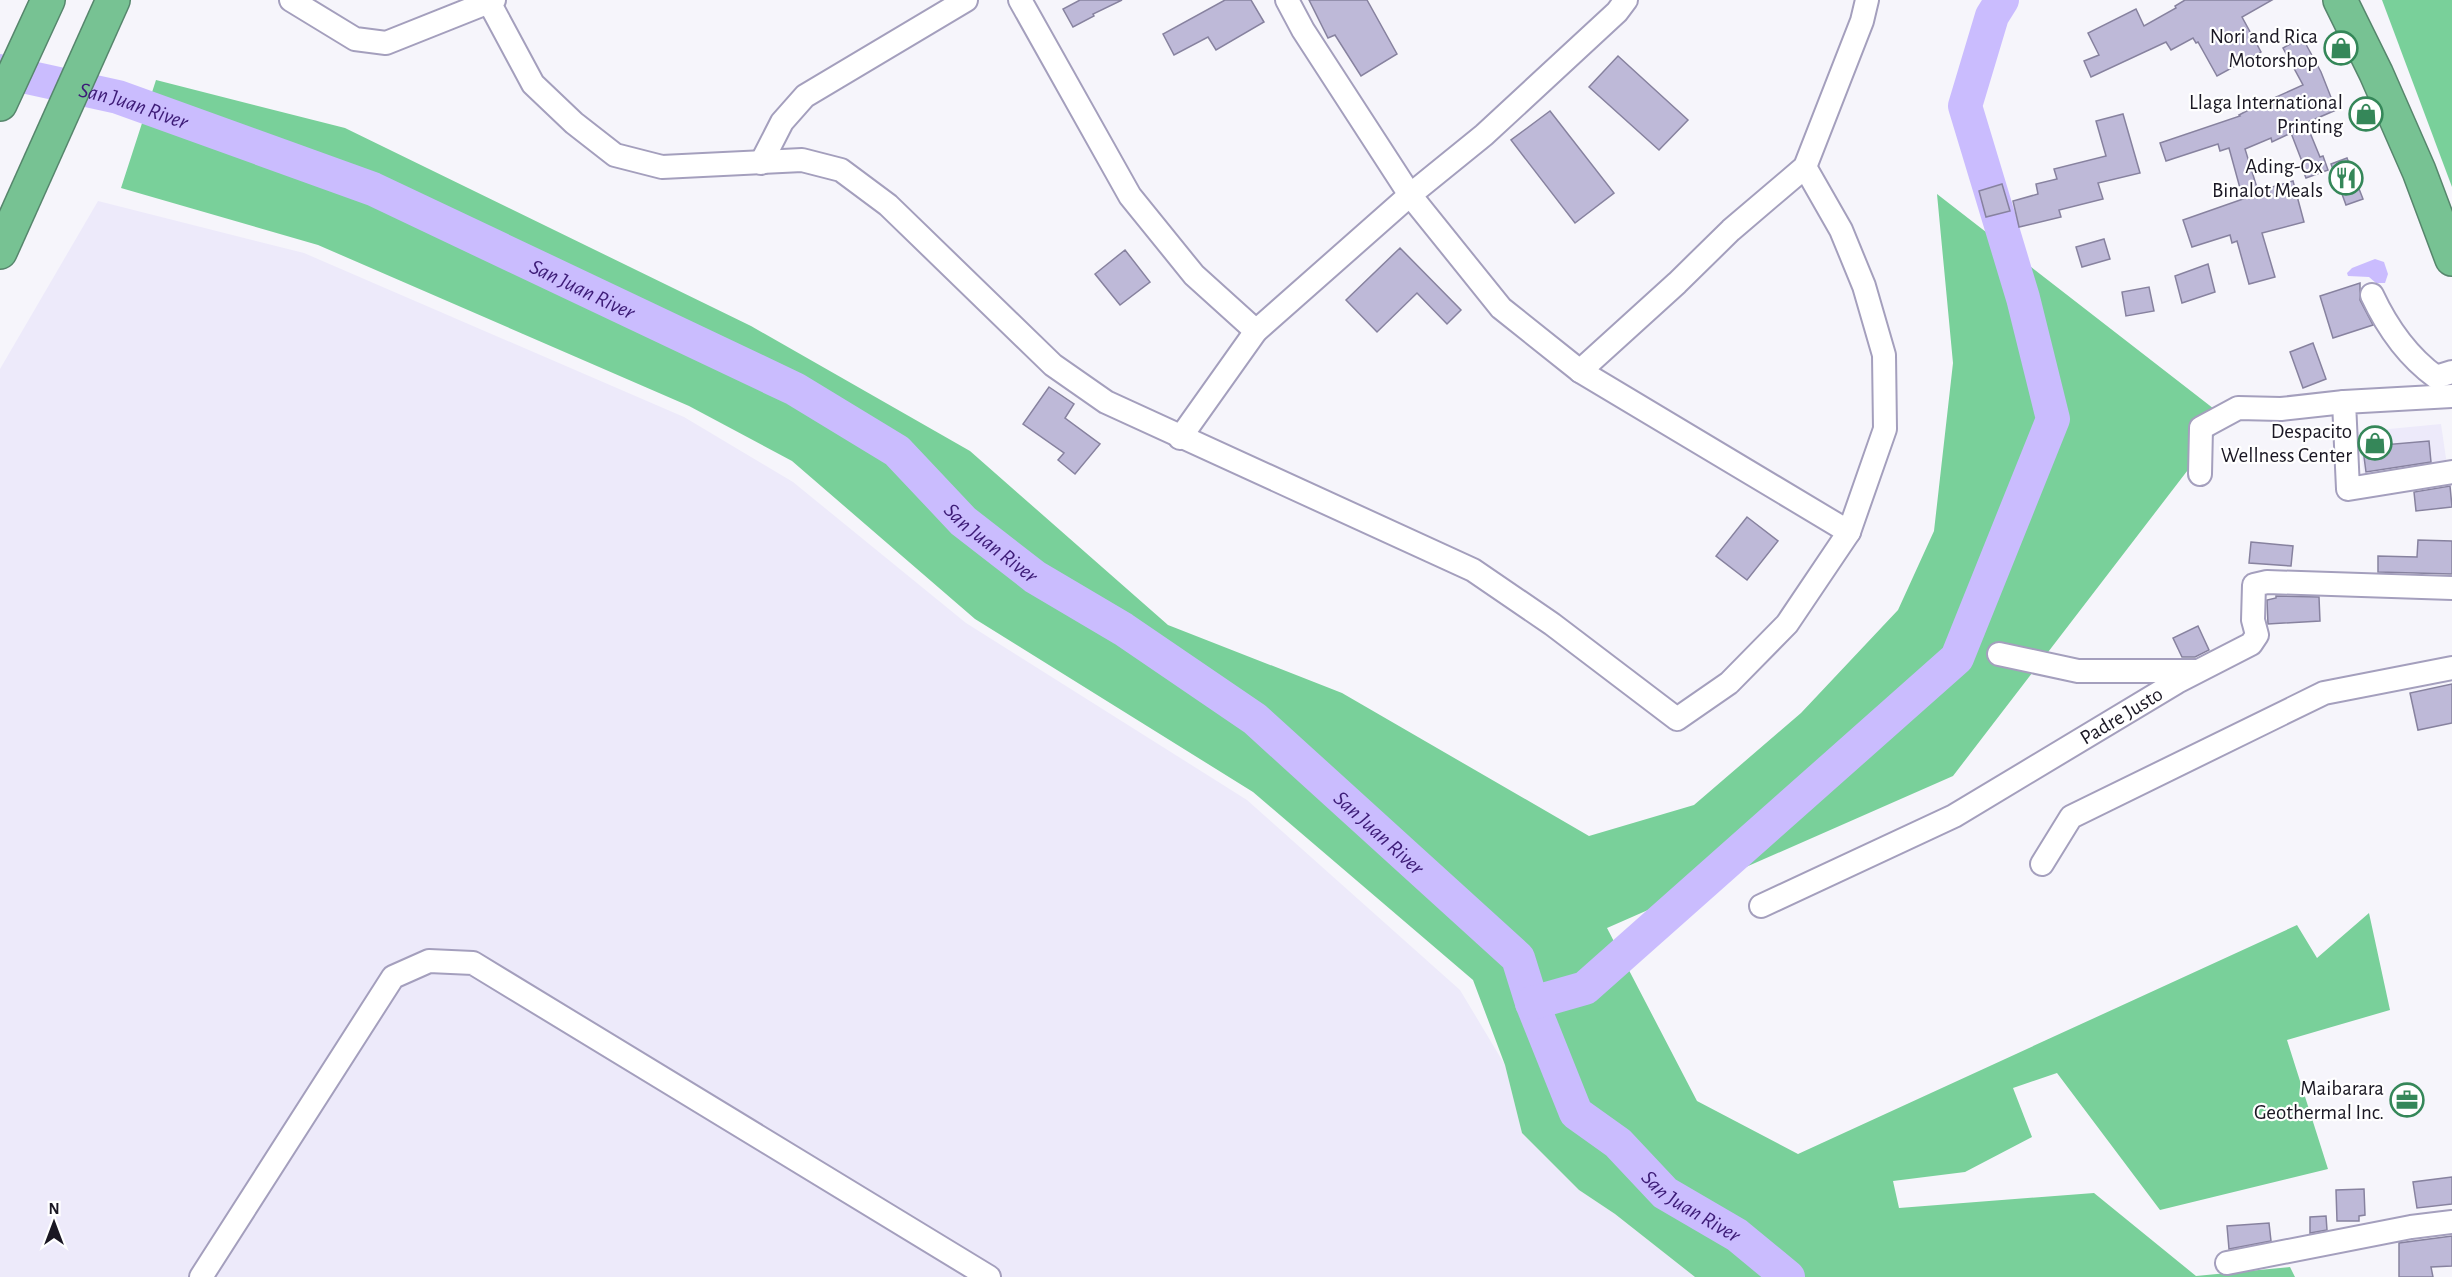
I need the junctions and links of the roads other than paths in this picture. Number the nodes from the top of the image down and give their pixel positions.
1 (48, 0) edge
2 (113, 0) edge
3 (291, 0) edge
4 (966, 0) edge
5 (1020, 0) edge
6 (1287, 0) edge
7 (1626, 0) edge
8 (1867, 0) edge
9 (2322, 0) edge
10 (2340, 0) edge
11 (491, 1) edge
12 (2376, 73) junction
13 (0, 104) edge
14 (761, 163) junction
15 (1805, 167) junction
16 (1410, 195) junction
17 (0, 252) edge
18 (2452, 259) edge
19 (2372, 295) dead end
20 (1256, 331) junction
21 (1580, 371) junction
22 (2452, 372) edge
23 (2452, 396) edge
24 (2344, 402) junction
25 (1180, 438) junction
26 (2452, 472) edge
27 (2200, 474) dead end
28 (1849, 532) junction
29 (2452, 588) edge
30 (1999, 654) dead end
31 (2452, 668) edge
32 (2198, 671) junction
33 (2042, 864) dead end
34 (1761, 906) dead end
35 (2452, 1222) edge
36 (2227, 1263) dead end
37 (201, 1277) edge
38 (988, 1277) edge

1 - 13 highway
2 - 17 highway
3 - 11 street
4 - 14 street
5 - 20 street
6 - 16 street
7 - 16 street
8 - 15 street
9 - 12 street
10 - 12 highway
11 - 14 street
12 - 18 highway
14 - 25 street
15 - 21 street
15 - 28 street
16 - 20 street
16 - 21 street
19 - 22 street
20 - 25 street
21 - 28 street
23 - 24 street
24 - 26 street
24 - 27 street
25 - 28 street
29 - 32 street, Padre Justo
30 - 32 street
31 - 33 street
32 - 34 street, Padre Justo
35 - 36 street
37 - 38 street

